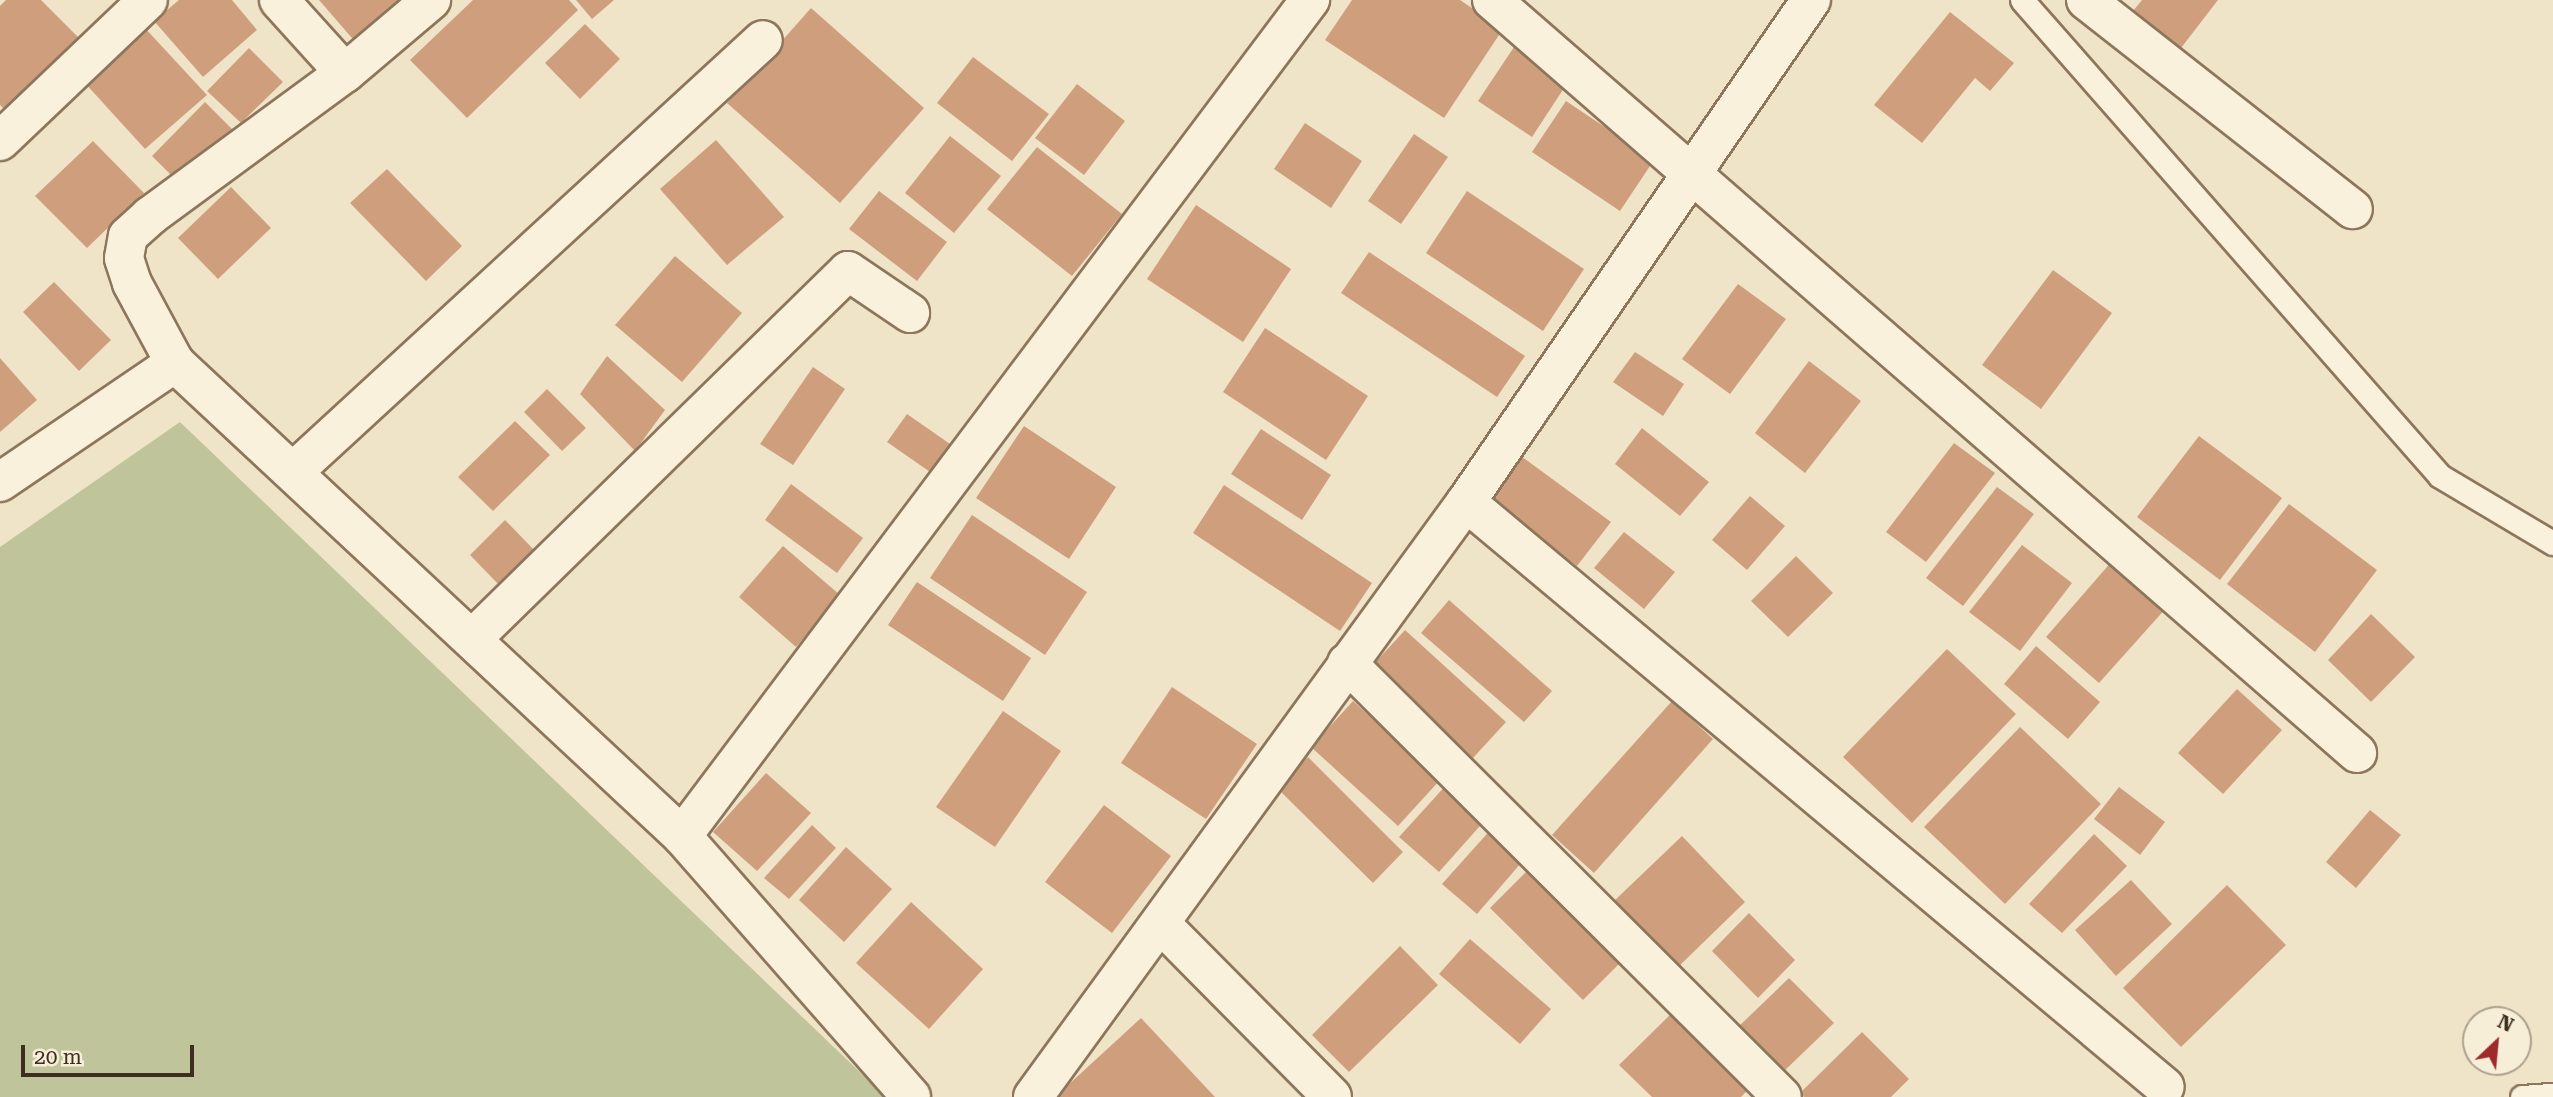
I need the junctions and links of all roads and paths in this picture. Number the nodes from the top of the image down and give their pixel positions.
1 (148, 0) edge
2 (279, 0) edge
3 (431, 0) edge
4 (1310, 0) edge
5 (1492, 0) edge
6 (1811, 0) edge
7 (2022, 0) edge
8 (2086, 0) edge
9 (763, 40) dead end
10 (345, 73) junction
11 (0, 141) edge
12 (1694, 173) junction
13 (2353, 209) dead end
14 (910, 313) dead end
15 (175, 363) junction
16 (293, 472) junction
17 (0, 482) edge
18 (1466, 502) junction
19 (2553, 544) edge
20 (472, 639) junction
21 (1347, 663) junction
22 (2357, 753) dead end
23 (682, 836) junction
24 (1161, 924) junction
25 (2165, 1087) dead end
26 (2553, 1095) edge
27 (912, 1097) edge
28 (1033, 1097) edge
29 (1332, 1097) edge
30 (1782, 1097) edge
31 (2522, 1097) edge

1 - 11 street
2 - 10 street
3 - 10 street
4 - 23 street
5 - 12 street
6 - 12 street
7 - 19 lane
8 - 13 street
9 - 16 street
10 - 15 street
12 - 18 street
12 - 22 street
14 - 20 street
15 - 16 street
15 - 17 street
16 - 20 street
18 - 21 street
18 - 25 street
20 - 23 street
21 - 24 street
21 - 30 street
23 - 27 street
24 - 28 street
24 - 29 street
26 - 31 lane

